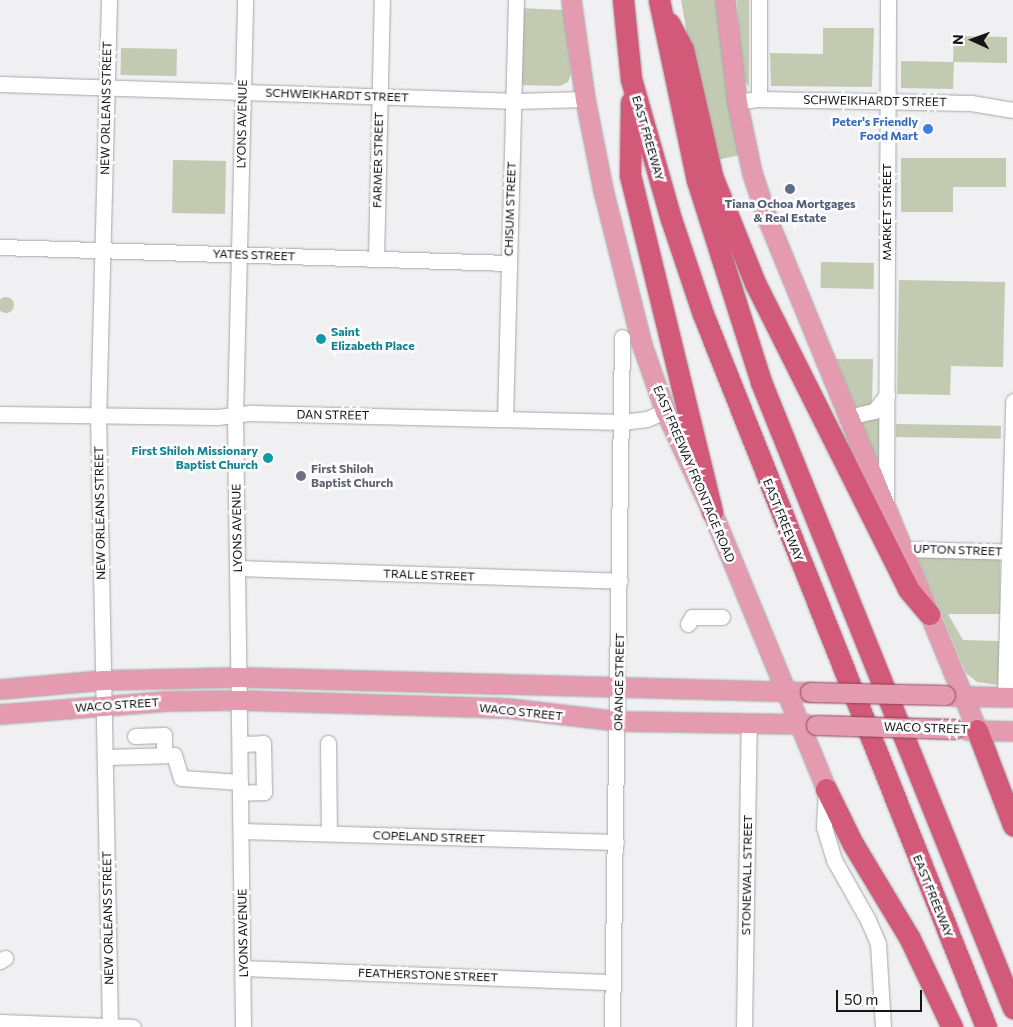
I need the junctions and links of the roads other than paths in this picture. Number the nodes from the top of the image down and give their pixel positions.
1 (109, 0) edge
2 (246, 0) edge
3 (382, 0) edge
4 (516, 0) edge
5 (571, 0) edge
6 (623, 0) edge
7 (726, 0) edge
8 (758, 0) edge
9 (888, 0) edge
10 (660, 4) edge
11 (631, 79) junction
12 (0, 84) edge
13 (106, 89) junction
14 (243, 92) junction
15 (380, 97) junction
16 (585, 99) junction
17 (759, 99) junction
18 (514, 101) junction
19 (737, 102) junction
20 (887, 102) junction
21 (1013, 110) edge
22 (0, 247) edge
23 (102, 250) junction
24 (239, 255) junction
25 (376, 259) junction
26 (508, 263) junction
27 (622, 336) dead end
28 (887, 395) junction
29 (1013, 402) edge
30 (665, 411) junction
31 (0, 414) edge
32 (98, 414) junction
33 (235, 415) junction
34 (848, 417) junction
35 (505, 419) junction
36 (622, 422) junction
37 (886, 509) junction
38 (712, 512) junction
39 (902, 549) junction
40 (1010, 552) edge
41 (237, 568) junction
42 (620, 581) junction
43 (929, 614) junction
44 (722, 617) dead end
45 (688, 624) dead end
46 (239, 677) junction
47 (103, 680) junction
48 (426, 682) junction
49 (618, 687) junction
50 (0, 688) edge
51 (784, 691) junction
52 (954, 696) junction
53 (1009, 697) edge
54 (239, 700) junction
55 (104, 705) junction
56 (426, 706) junction
57 (0, 714) edge
58 (618, 721) junction
59 (749, 723) junction
60 (807, 724) junction
61 (978, 730) junction
62 (1013, 731) edge
63 (135, 736) dead end
64 (328, 743) dead end
65 (240, 744) junction
66 (164, 756) junction
67 (106, 757) junction
68 (240, 787) junction
69 (826, 789) junction
70 (1013, 826) edge
71 (241, 831) junction
72 (329, 833) junction
73 (616, 842) junction
74 (244, 968) junction
75 (613, 982) junction
76 (1013, 1008) edge
77 (0, 1022) edge
78 (110, 1026) edge
79 (133, 1027) edge
80 (243, 1027) edge
81 (612, 1027) edge
82 (744, 1027) edge
83 (883, 1027) edge
84 (952, 1027) edge
85 (986, 1027) edge

1 - 13 street, NEW ORLEANS STREET
2 - 14 street, LYONS AVENUE
3 - 15 street, FARMER STREET
4 - 18 street, CHISUM STREET
5 - 16 main road, EAST FREEWAY FRONTAGE ROAD
6 - 11 highway, EAST FREEWAY
7 - 19 main road
8 - 17 street
9 - 20 street, MARKET STREET
10 - 43 highway
10 - 76 highway
11 - 38 highway
11 - 85 highway, EAST FREEWAY
12 - 13 street, SCHWEIKHARDT STREET
13 - 14 street, SCHWEIKHARDT STREET
13 - 23 street, NEW ORLEANS STREET
14 - 15 street, SCHWEIKHARDT STREET
14 - 24 street, LYONS AVENUE
15 - 18 street, SCHWEIKHARDT STREET
15 - 25 street, FARMER STREET
16 - 18 street, SCHWEIKHARDT STREET
16 - 30 main road, EAST FREEWAY FRONTAGE ROAD
17 - 19 street, SCHWEIKHARDT STREET
17 - 20 street, SCHWEIKHARDT STREET
18 - 26 street, CHISUM STREET
19 - 34 main road
20 - 21 street, SCHWEIKHARDT STREET
20 - 28 street, MARKET STREET
22 - 23 street, YATES STREET
23 - 24 street, YATES STREET
23 - 32 street, NEW ORLEANS STREET
24 - 25 street, YATES STREET
24 - 33 street, LYONS AVENUE
25 - 26 street, YATES STREET
26 - 35 street, CHISUM STREET
27 - 36 street, ORANGE STREET
28 - 34 street
28 - 37 street, MARKET STREET
29 - 40 street
30 - 36 street, DAN STREET
30 - 38 main road, EAST FREEWAY FRONTAGE ROAD
31 - 32 street, DAN STREET
32 - 33 street, DAN STREET
32 - 47 street, NEW ORLEANS STREET
33 - 35 street, DAN STREET
33 - 41 street, LYONS AVENUE
34 - 37 main road
35 - 36 street, DAN STREET
36 - 42 street, ORANGE STREET
37 - 39 main road
38 - 51 main road, EAST FREEWAY FRONTAGE ROAD
39 - 40 street, UPTON STREET
39 - 43 main road
40 - 53 street
41 - 42 street, TRALLE STREET
41 - 46 street, LYONS AVENUE
42 - 49 street, ORANGE STREET
43 - 52 main road
44 - 45 street
46 - 47 main road, WACO STREET
46 - 48 main road, WACO STREET
46 - 54 street, LYONS AVENUE
47 - 50 main road, WACO STREET
47 - 55 street, NEW ORLEANS STREET
48 - 49 main road, WACO STREET
48 - 56 main road
49 - 51 main road, WACO STREET
49 - 58 street, ORANGE STREET
51 - 52 main road, WACO STREET, bridge
51 - 60 main road, EAST FREEWAY FRONTAGE ROAD
52 - 53 main road, WACO STREET
52 - 61 main road
54 - 55 main road, WACO STREET
54 - 56 main road, WACO STREET
54 - 65 street, LYONS AVENUE
55 - 57 main road, WACO STREET
55 - 67 street, NEW ORLEANS STREET
56 - 58 main road, WACO STREET
58 - 59 main road, WACO STREET
58 - 73 street, ORANGE STREET
59 - 60 main road, WACO STREET
59 - 82 street, STONEWALL STREET
60 - 61 main road, WACO STREET, bridge
60 - 69 main road, EAST FREEWAY FRONTAGE ROAD
61 - 62 main road, WACO STREET
61 - 70 highway
63 - 66 street
64 - 72 street
65 - 68 street, LYONS AVENUE
65 - 68 street
66 - 67 street
66 - 68 street
67 - 78 street, NEW ORLEANS STREET
68 - 71 street, LYONS AVENUE
69 - 83 street
69 - 84 highway
71 - 72 street, COPELAND STREET
71 - 74 street, LYONS AVENUE
72 - 73 street, COPELAND STREET
73 - 75 street, ORANGE STREET
74 - 75 street, FEATHERSTONE STREET
74 - 80 street, LYONS AVENUE
75 - 81 street, ORANGE STREET
77 - 78 street
78 - 79 street

